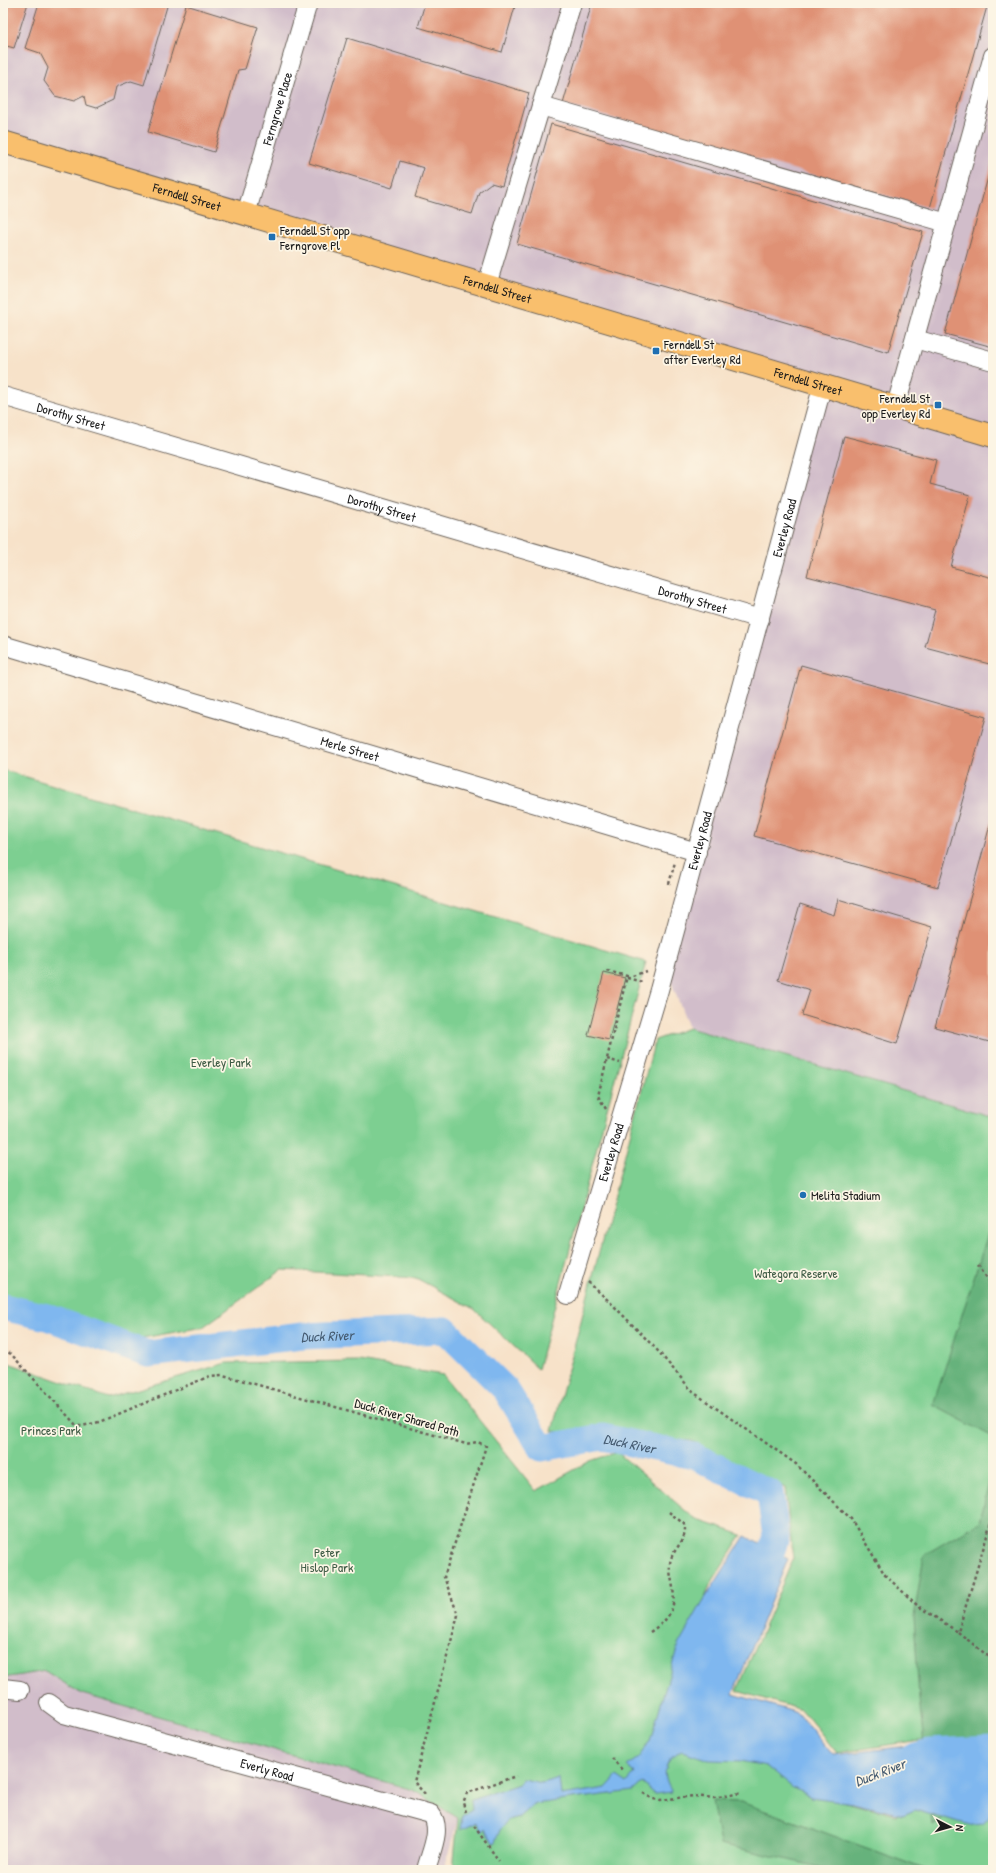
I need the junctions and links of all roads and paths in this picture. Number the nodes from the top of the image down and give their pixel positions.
1 (308, 3) edge
2 (572, 3) edge
3 (993, 56) edge
4 (541, 106) junction
5 (3, 142) edge
6 (246, 214) junction
7 (947, 224) junction
8 (487, 285) junction
9 (915, 339) junction
10 (993, 361) edge
11 (824, 384) junction
12 (3, 396) edge
13 (896, 406) junction
14 (993, 436) edge
15 (760, 619) junction
16 (3, 645) edge
17 (696, 852) junction
18 (676, 856) dead end
19 (668, 887) dead end
20 (648, 964) dead end
21 (607, 971) dead end
22 (646, 972) junction
23 (627, 978) junction
24 (622, 1115) junction
25 (978, 1265) dead end
26 (575, 1271) junction
27 (993, 1287) edge
28 (568, 1295) dead end
29 (3, 1350) edge
30 (668, 1512) dead end
31 (993, 1516) edge
32 (650, 1632) dead end
33 (958, 1632) junction
34 (993, 1658) edge
35 (49, 1703) dead end
36 (612, 1758) dead end
37 (623, 1771) dead end
38 (516, 1776) dead end
39 (643, 1793) dead end
40 (741, 1793) dead end
41 (466, 1812) dead end
42 (431, 1814) junction
43 (474, 1826) dead end
44 (499, 1861) dead end
45 (426, 1870) edge

1 - 6 street, Ferngrove Place
2 - 4 street
3 - 7 street
4 - 7 street
4 - 8 street
5 - 6 main road, Ferndell Street
6 - 8 main road, Ferndell Street
7 - 9 street
8 - 11 main road, Ferndell Street
9 - 10 street
9 - 13 street
11 - 13 main road, Ferndell Street
11 - 15 street, Everley Road
12 - 15 street, Dorothy Street
13 - 14 main road, Ferndell Street
15 - 17 street, Everley Road
16 - 17 street, Merle Street
17 - 24 street, Everley Road
18 - 19 path
20 - 22 path
21 - 23 path
22 - 23 path
22 - 23 path
23 - 24 path
24 - 26 street, Everley Road
25 - 27 path
26 - 28 street, Everley Road
26 - 33 path
29 - 42 path, Duck River Shared Path
30 - 32 path
31 - 33 path
33 - 34 path
35 - 42 street, Everly Road
36 - 37 path
38 - 41 path
39 - 40 path
42 - 45 street
43 - 44 path

